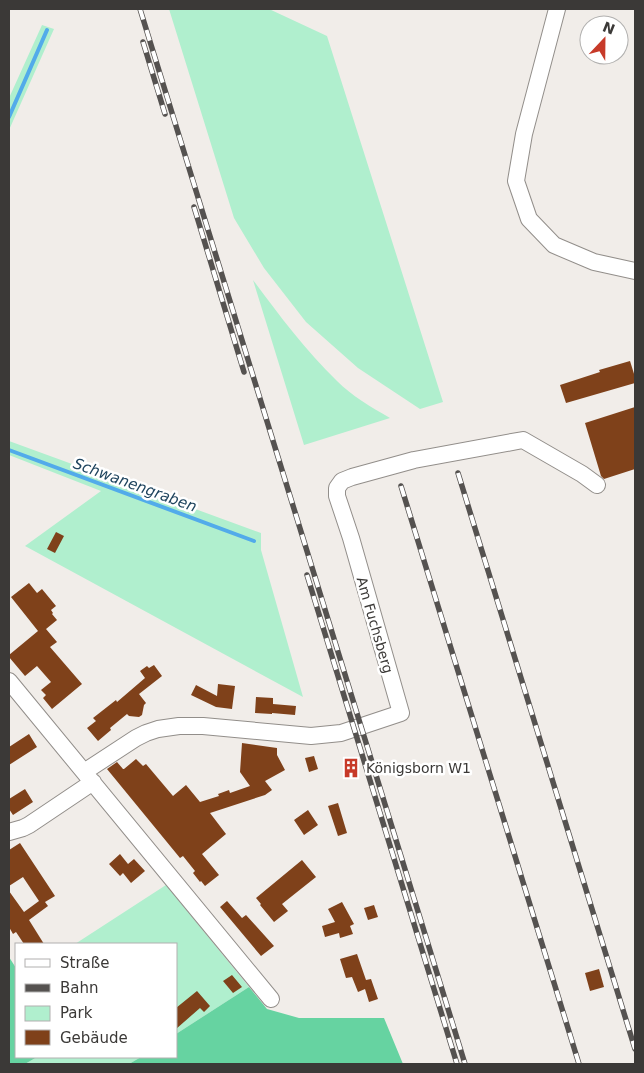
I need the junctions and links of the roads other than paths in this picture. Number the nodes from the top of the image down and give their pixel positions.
1 (557, 9) edge
2 (635, 271) edge
3 (597, 486) dead end
4 (9, 681) edge
5 (89, 777) junction
6 (9, 832) edge
7 (271, 1000) dead end

1 - 2 street
3 - 5 street, Am Fuchsberg
4 - 5 street
5 - 6 street, Am Fuchsberg
5 - 7 street

